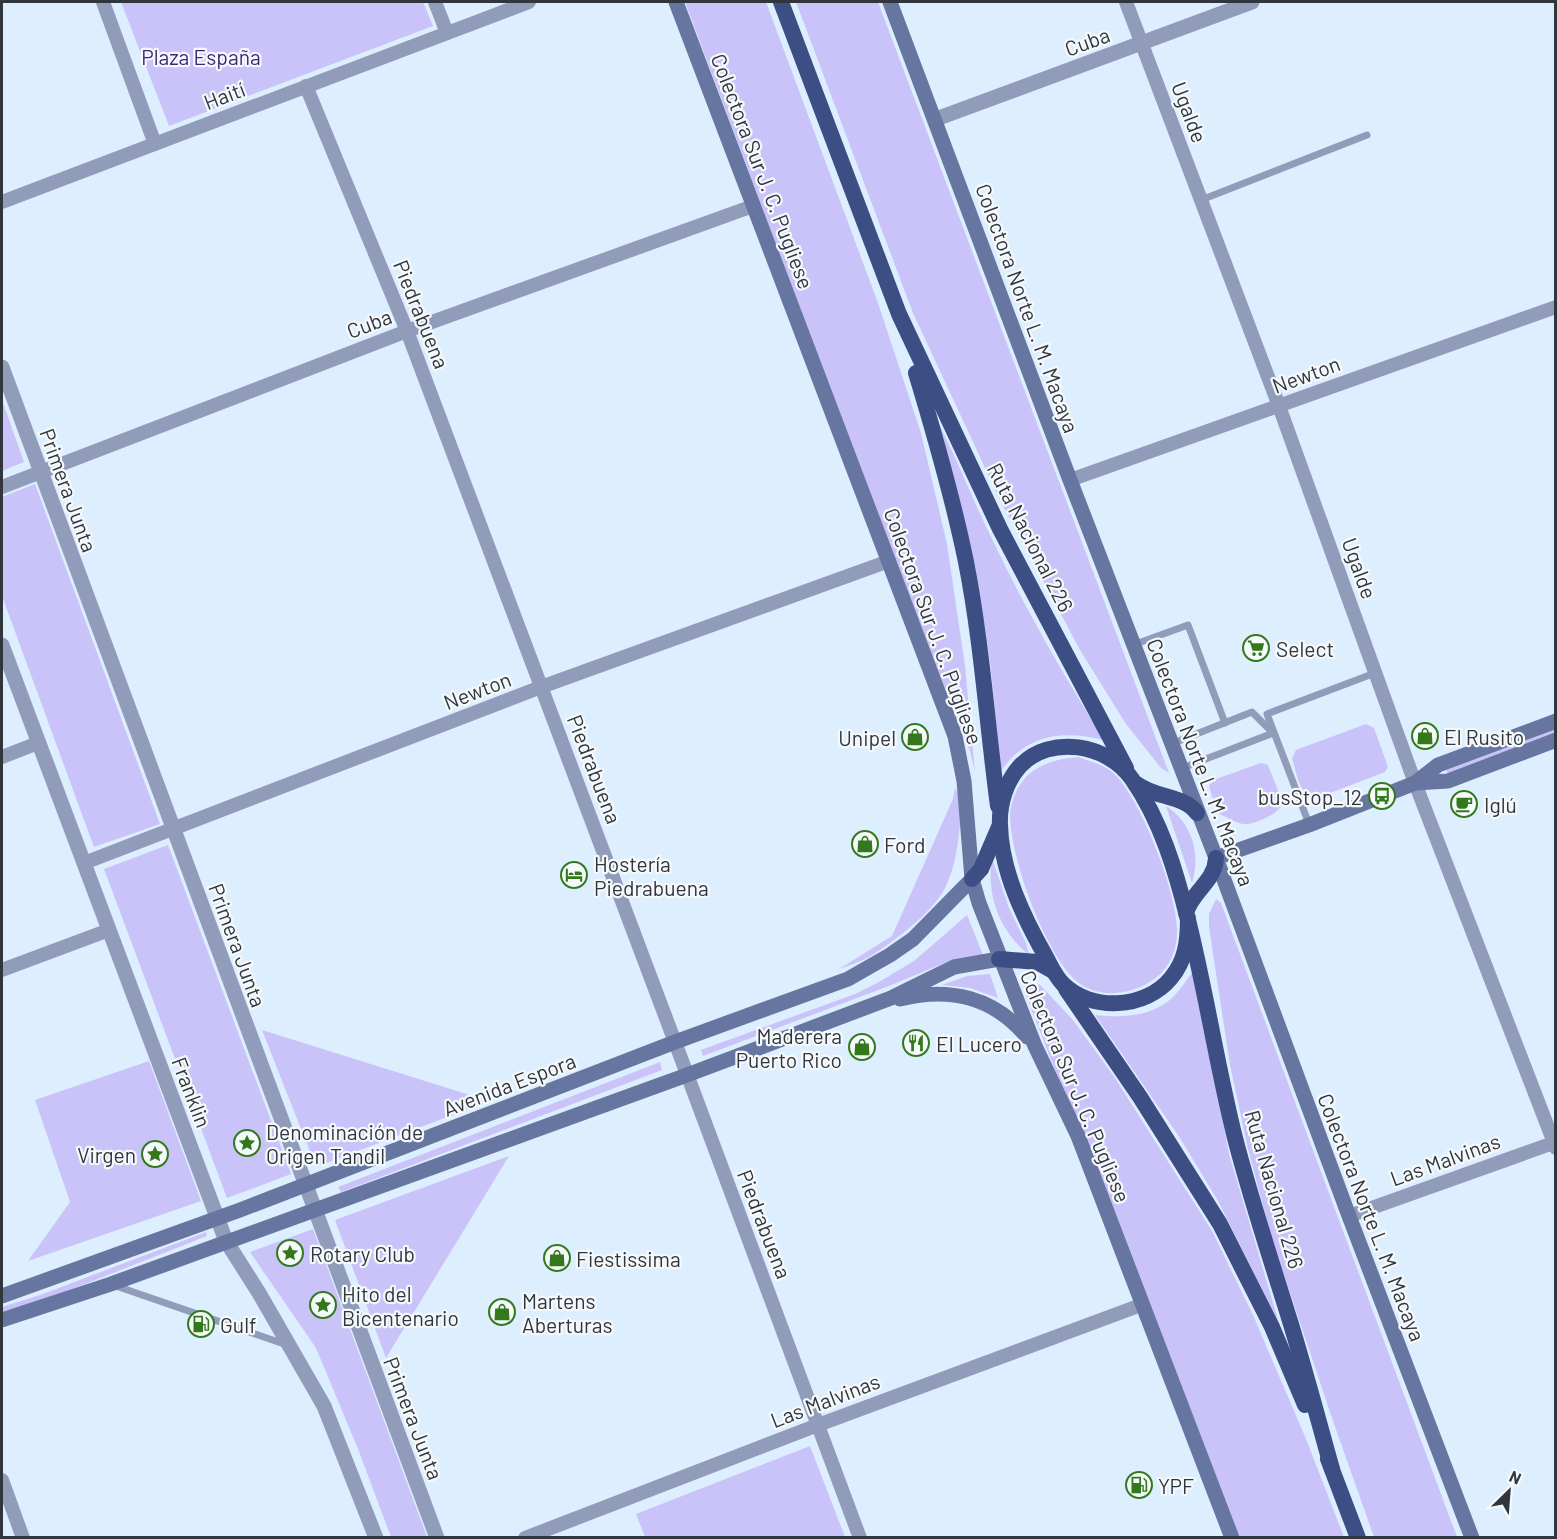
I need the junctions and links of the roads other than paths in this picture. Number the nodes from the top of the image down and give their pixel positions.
1 (103, 2) edge
2 (435, 2) edge
3 (529, 2) edge
4 (676, 2) edge
5 (781, 2) edge
6 (891, 2) edge
7 (1126, 2) edge
8 (1252, 2) edge
9 (447, 33) junction
10 (1141, 43) junction
11 (306, 86) junction
12 (936, 119) junction
13 (1367, 135) dead end
14 (155, 144) junction
15 (1201, 200) junction
16 (2, 202) edge
17 (753, 206) junction
18 (1556, 307) edge
19 (899, 314) junction
20 (407, 331) junction
21 (2, 368) edge
22 (1279, 406) junction
23 (40, 472) junction
24 (1070, 480) junction
25 (2, 487) edge
26 (889, 561) junction
27 (2, 645) edge
28 (1133, 645) junction
29 (1375, 673) junction
30 (541, 687) junction
31 (1556, 721) edge
32 (1225, 723) junction
33 (1273, 733) junction
34 (1556, 740) edge
35 (38, 743) junction
36 (1171, 744) junction
37 (2, 756) edge
38 (1180, 769) junction
39 (1133, 780) junction
40 (1415, 783) junction
41 (1197, 813) junction
42 (1000, 822) junction
43 (1309, 825) junction
44 (173, 830) junction
45 (1216, 858) junction
46 (84, 863) junction
47 (972, 879) junction
48 (1187, 916) junction
49 (109, 930) junction
50 (999, 958) junction
51 (2, 970) edge
52 (1059, 979) junction
53 (865, 1008) junction
54 (675, 1042) junction
55 (1035, 1046) junction
56 (687, 1076) junction
57 (1555, 1144) edge
58 (304, 1186) junction
59 (314, 1211) junction
60 (1349, 1216) junction
61 (217, 1218) junction
62 (226, 1241) junction
63 (111, 1284) junction
64 (2, 1296) edge
65 (1142, 1305) junction
66 (2, 1320) edge
67 (290, 1347) junction
68 (818, 1425) junction
69 (1332, 1468) junction
70 (2, 1480) edge
71 (23, 1538) edge
72 (376, 1538) edge
73 (437, 1538) edge
74 (525, 1538) edge
75 (860, 1538) edge
76 (1232, 1538) edge
77 (1358, 1538) edge
78 (1472, 1538) edge

1 - 14 street
2 - 9 street
3 - 9 street, Haití
4 - 17 main road, Colectora Sur J. C. Pugliese
5 - 19 highway, Ruta Nacional 226
6 - 12 main road, Colectora Norte L. M. Macaya
7 - 10 street, Ugalde
8 - 10 street, Cuba
9 - 11 street, Haití
10 - 12 street, Cuba
10 - 15 street, Ugalde
11 - 14 street, Haití
11 - 20 street, Piedrabuena
12 - 24 main road, Colectora Norte L. M. Macaya
13 - 15 lane
14 - 16 street, Haití
15 - 22 street, Ugalde
17 - 20 street, Cuba
17 - 26 main road, Colectora Sur J. C. Pugliese
18 - 22 street, Newton
19 - 39 highway, Ruta Nacional 226
19 - 42 highway, Ruta Nacional 226
20 - 23 street, Cuba
20 - 30 street, Piedrabuena
21 - 23 street, Primera Junta
22 - 24 street, Newton
22 - 29 street, Ugalde
23 - 25 street, Cuba
23 - 44 street, Primera Junta
24 - 28 main road, Colectora Norte L. M. Macaya
26 - 30 street, Newton
26 - 47 main road, Colectora Sur J. C. Pugliese
27 - 35 street, Franklin
28 - 32 lane
28 - 36 main road, Colectora Norte L. M. Macaya
29 - 33 lane
29 - 40 street, Ugalde
30 - 44 street, Newton
30 - 54 street, Piedrabuena
31 - 40 main road
32 - 33 lane
32 - 36 lane
33 - 38 lane
33 - 43 lane
34 - 40 main road
35 - 37 street
35 - 46 street, Franklin
36 - 38 main road, Colectora Norte L. M. Macaya
38 - 41 main road, Colectora Norte L. M. Macaya
39 - 41 highway
39 - 42 highway, Ruta Nacional 226
39 - 48 highway, Ruta Nacional 226
40 - 43 main road
40 - 57 street, Ugalde
41 - 45 main road, Colectora Norte L. M. Macaya
42 - 47 highway
42 - 52 highway, Ruta Nacional 226
43 - 45 main road
44 - 46 street, Newton
44 - 58 street, Primera Junta
45 - 48 highway
45 - 60 main road, Colectora Norte L. M. Macaya
46 - 49 street, Franklin
47 - 50 main road, Colectora Sur J. C. Pugliese
47 - 54 main road, Avenida Espora
48 - 52 highway, Ruta Nacional 226
48 - 69 highway, Ruta Nacional 226
49 - 51 street
49 - 61 street, Franklin
50 - 52 highway
50 - 53 main road
50 - 55 main road, Colectora Sur J. C. Pugliese
52 - 69 highway, Ruta Nacional 226
53 - 55 main road
53 - 56 main road
54 - 56 street, Piedrabuena
54 - 58 main road, Avenida Espora
55 - 65 main road, Colectora Sur J. C. Pugliese
56 - 59 main road
56 - 68 street, Piedrabuena
57 - 60 street, Las Malvinas
58 - 59 street, Primera Junta
58 - 61 main road, Avenida Espora
59 - 62 main road
59 - 73 street, Primera Junta
60 - 78 main road, Colectora Norte L. M. Macaya
61 - 62 street, Franklin
61 - 64 main road, Avenida Espora
62 - 63 main road
62 - 67 street, Franklin
63 - 66 main road
63 - 67 lane
65 - 68 street, Las Malvinas
65 - 76 main road, Colectora Sur J. C. Pugliese
67 - 72 street, Franklin
68 - 74 street, Las Malvinas
68 - 75 street, Piedrabuena
69 - 77 highway, Ruta Nacional 226
70 - 71 street

